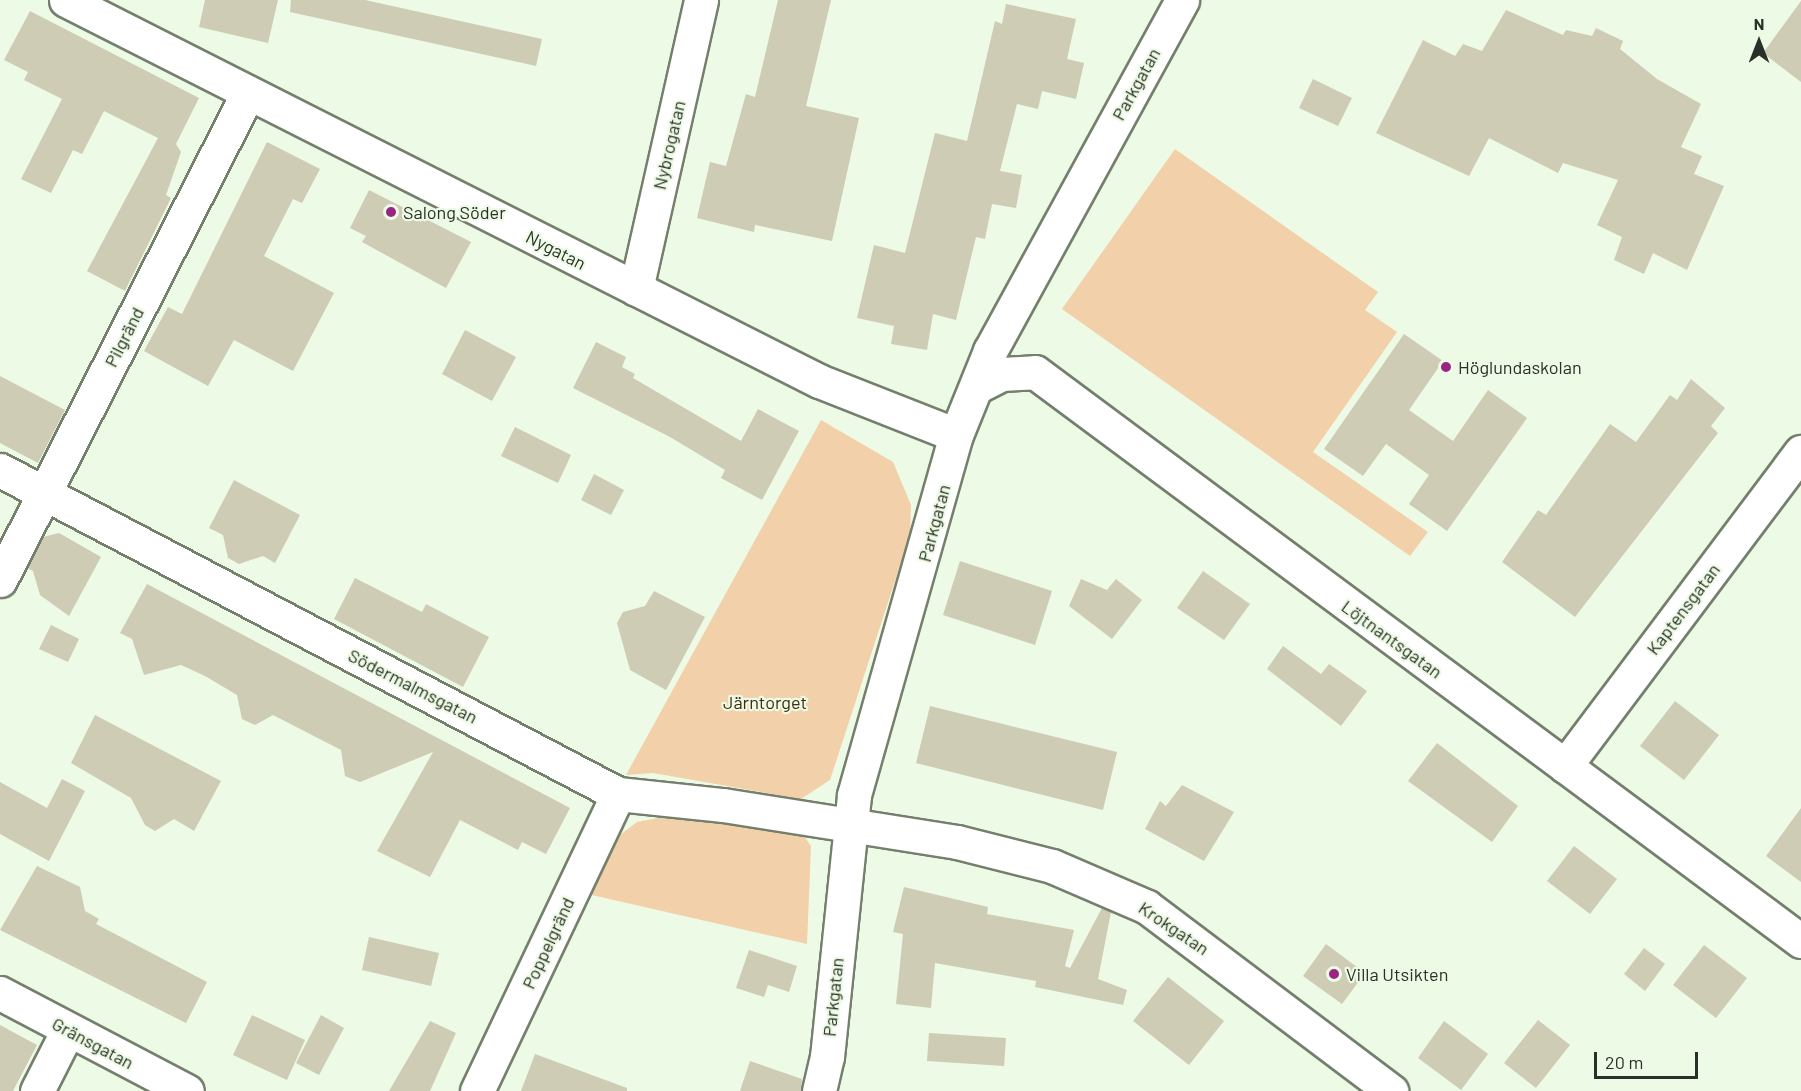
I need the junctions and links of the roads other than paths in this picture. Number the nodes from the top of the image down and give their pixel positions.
1 (66, 0) edge
2 (701, 0) edge
3 (1182, 0) edge
4 (248, 95) junction
5 (636, 289) junction
6 (976, 387) junction
7 (956, 435) junction
8 (1801, 452) edge
9 (0, 470) edge
10 (45, 494) junction
11 (0, 580) edge
12 (1565, 766) junction
13 (618, 794) junction
14 (851, 824) junction
15 (1801, 941) edge
16 (0, 993) edge
17 (68, 1030) junction
18 (37, 1091) edge
19 (186, 1091) edge
20 (477, 1091) edge
21 (819, 1091) edge
22 (1391, 1091) edge

1 - 4 street, Nygatan
2 - 5 street, Nybrogatan
3 - 6 street, Parkgatan
4 - 5 street, Nygatan
4 - 10 street, Pilgränd
5 - 7 street, Nygatan
6 - 7 street, Parkgatan
6 - 12 street, Löjtnantsgatan
7 - 14 street, Parkgatan
8 - 12 street, Kaptensgatan
9 - 10 street, Södermalmsgatan
10 - 11 street, Pilgränd
10 - 13 street, Södermalmsgatan
12 - 15 street, Löjtnantsgatan
13 - 14 street, Södermalmsgatan
13 - 20 street, Poppelgränd
14 - 21 street, Parkgatan
14 - 22 street, Krokgatan
16 - 17 street, Gränsgatan
17 - 18 street
17 - 19 street, Gränsgatan

